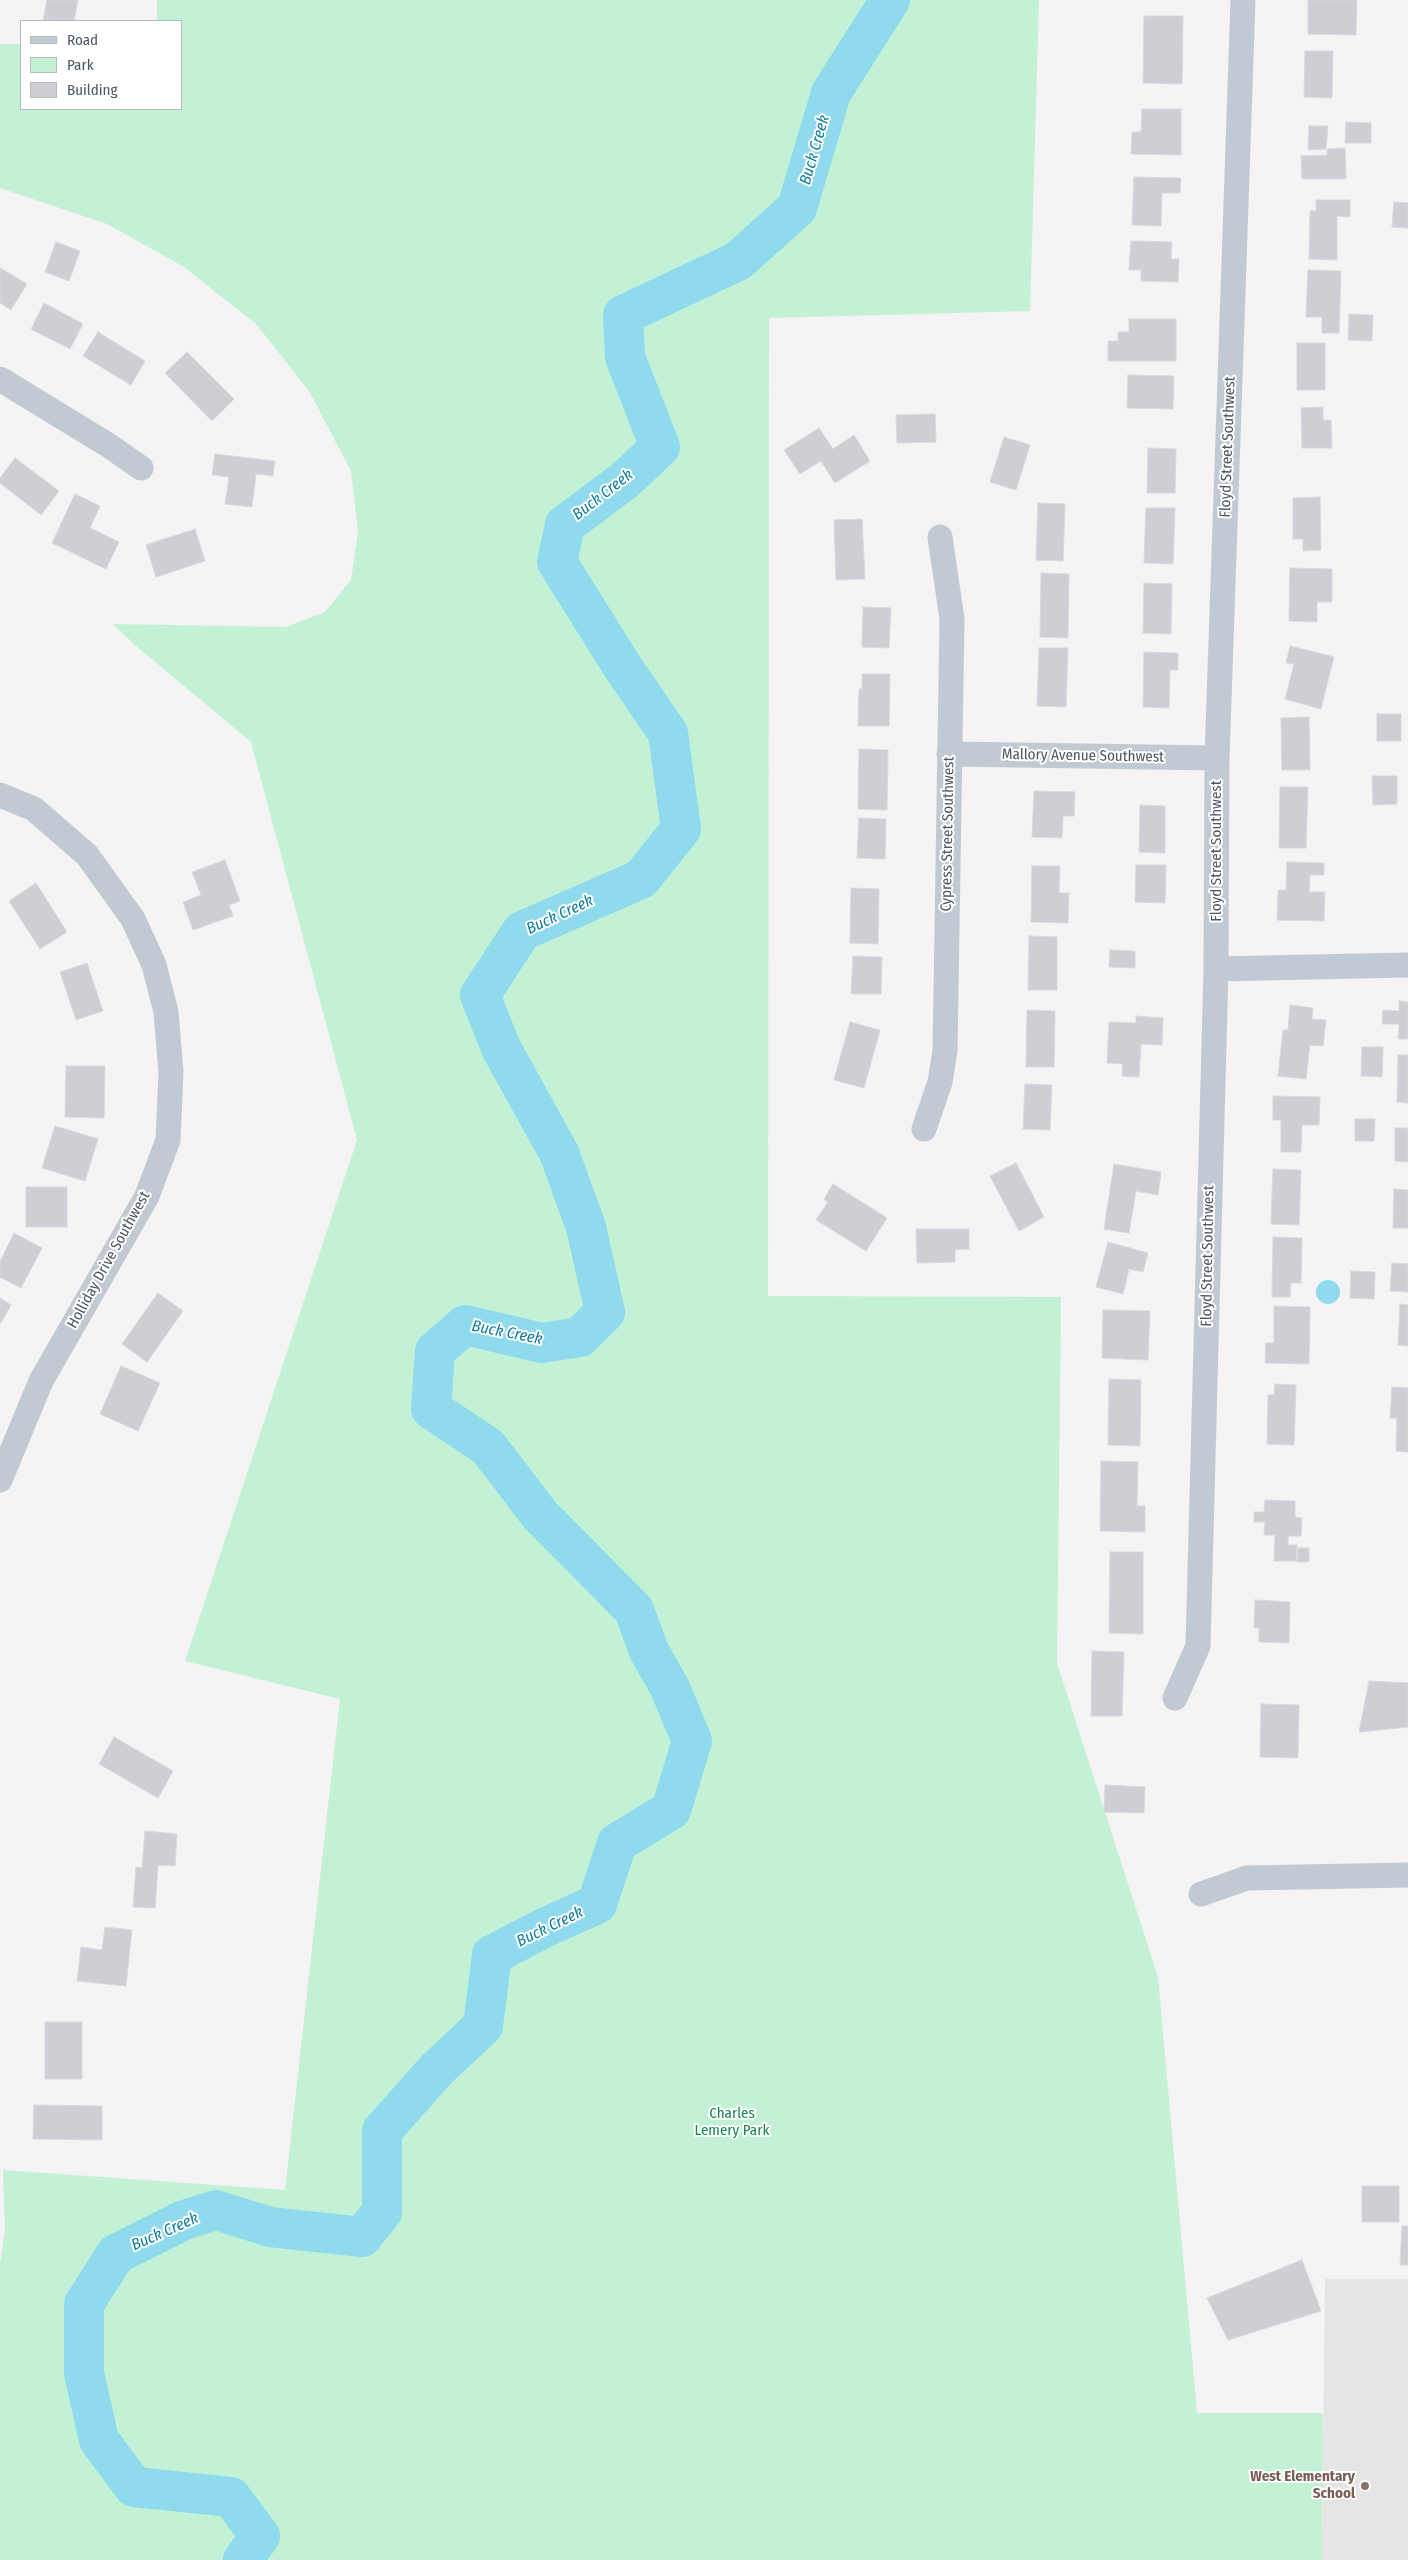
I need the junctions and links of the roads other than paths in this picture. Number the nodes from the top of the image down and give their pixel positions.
1 (1243, 0) edge
2 (0, 379) edge
3 (141, 468) dead end
4 (940, 537) dead end
5 (949, 754) junction
6 (1217, 758) junction
7 (0, 795) edge
8 (1408, 965) edge
9 (1216, 969) junction
10 (924, 1129) dead end
11 (0, 1480) edge
12 (1176, 1698) dead end
13 (1408, 1875) edge
14 (1201, 1894) dead end

1 - 6 street, Floyd Street Southwest
2 - 3 street
4 - 5 street, Cypress Street Southwest
5 - 6 street, Mallory Avenue Southwest
5 - 10 street, Cypress Street Southwest
6 - 9 street, Floyd Street Southwest
7 - 11 street, Holliday Drive Southwest
8 - 9 street
9 - 12 street, Floyd Street Southwest
13 - 14 street

